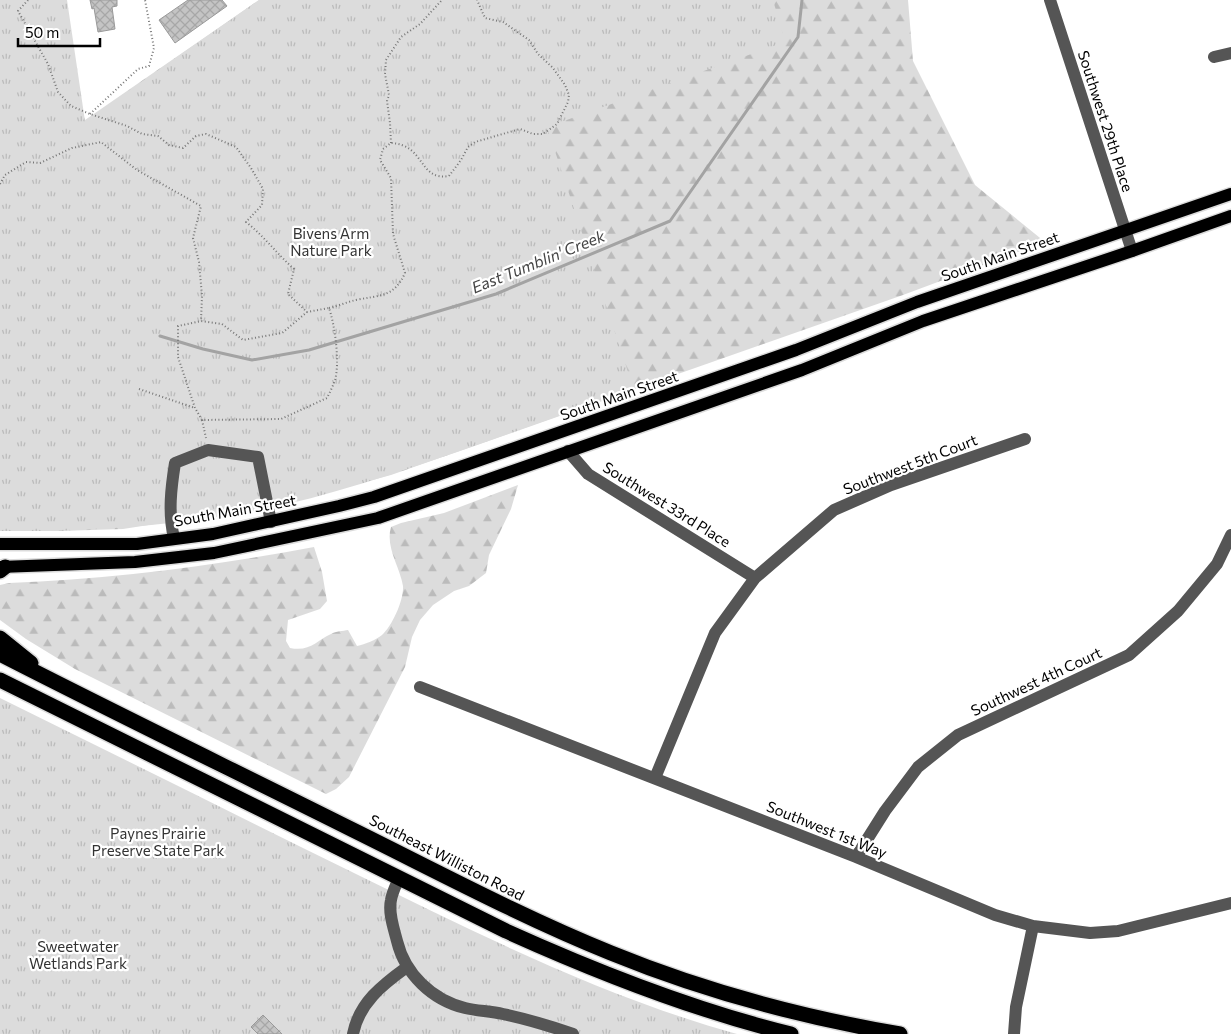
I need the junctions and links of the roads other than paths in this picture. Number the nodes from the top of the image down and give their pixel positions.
1 (1050, 0) edge
2 (1231, 53) edge
3 (1214, 57) dead end
4 (1231, 194) edge
5 (1231, 216) edge
6 (1125, 231) junction
7 (1132, 251) junction
8 (560, 432) junction
9 (1024, 439) dead end
10 (568, 451) junction
11 (339, 506) junction
12 (272, 522) junction
13 (345, 525) junction
14 (1231, 535) edge
15 (174, 538) junction
16 (0, 544) edge
17 (192, 556) junction
18 (2, 568) edge
19 (755, 578) junction
20 (0, 638) edge
21 (0, 654) edge
22 (0, 680) edge
23 (51, 680) junction
24 (420, 688) dead end
25 (654, 778) junction
26 (408, 857) junction
27 (856, 857) junction
28 (399, 878) junction
29 (1231, 902) edge
30 (1033, 926) junction
31 (407, 967) junction
32 (353, 1034) edge
33 (573, 1034) edge
34 (791, 1034) edge
35 (900, 1034) edge
36 (1014, 1034) edge

1 - 6 street, Southwest 29th Place
2 - 3 street
4 - 6 main road, South Main Street
5 - 7 main road
6 - 7 street, Southwest 29th Place
6 - 8 main road, South Main Street
7 - 10 main road
8 - 10 main road
8 - 11 main road, South Main Street
9 - 19 street, Southwest 5th Court
10 - 13 main road
10 - 19 street, Southwest 33rd Place
11 - 12 main road, South Main Street
11 - 13 main road
12 - 15 main road, South Main Street
12 - 15 street
13 - 17 main road
14 - 27 street, Southwest 4th Court
15 - 16 main road, South Main Street
15 - 17 main road
17 - 18 main road
19 - 25 street, Southwest 5th Court
20 - 23 highway
21 - 23 highway, Southeast Williston Road
22 - 28 highway
23 - 26 highway, Southeast Williston Road
24 - 25 street, Southwest 1st Way
25 - 27 street, Southwest 1st Way
26 - 28 highway
26 - 35 highway, Southeast Williston Road
27 - 30 street, Southwest 1st Way
28 - 31 street
28 - 34 highway
29 - 30 street, Southwest 1st Way
30 - 36 street
31 - 32 street
31 - 33 street

